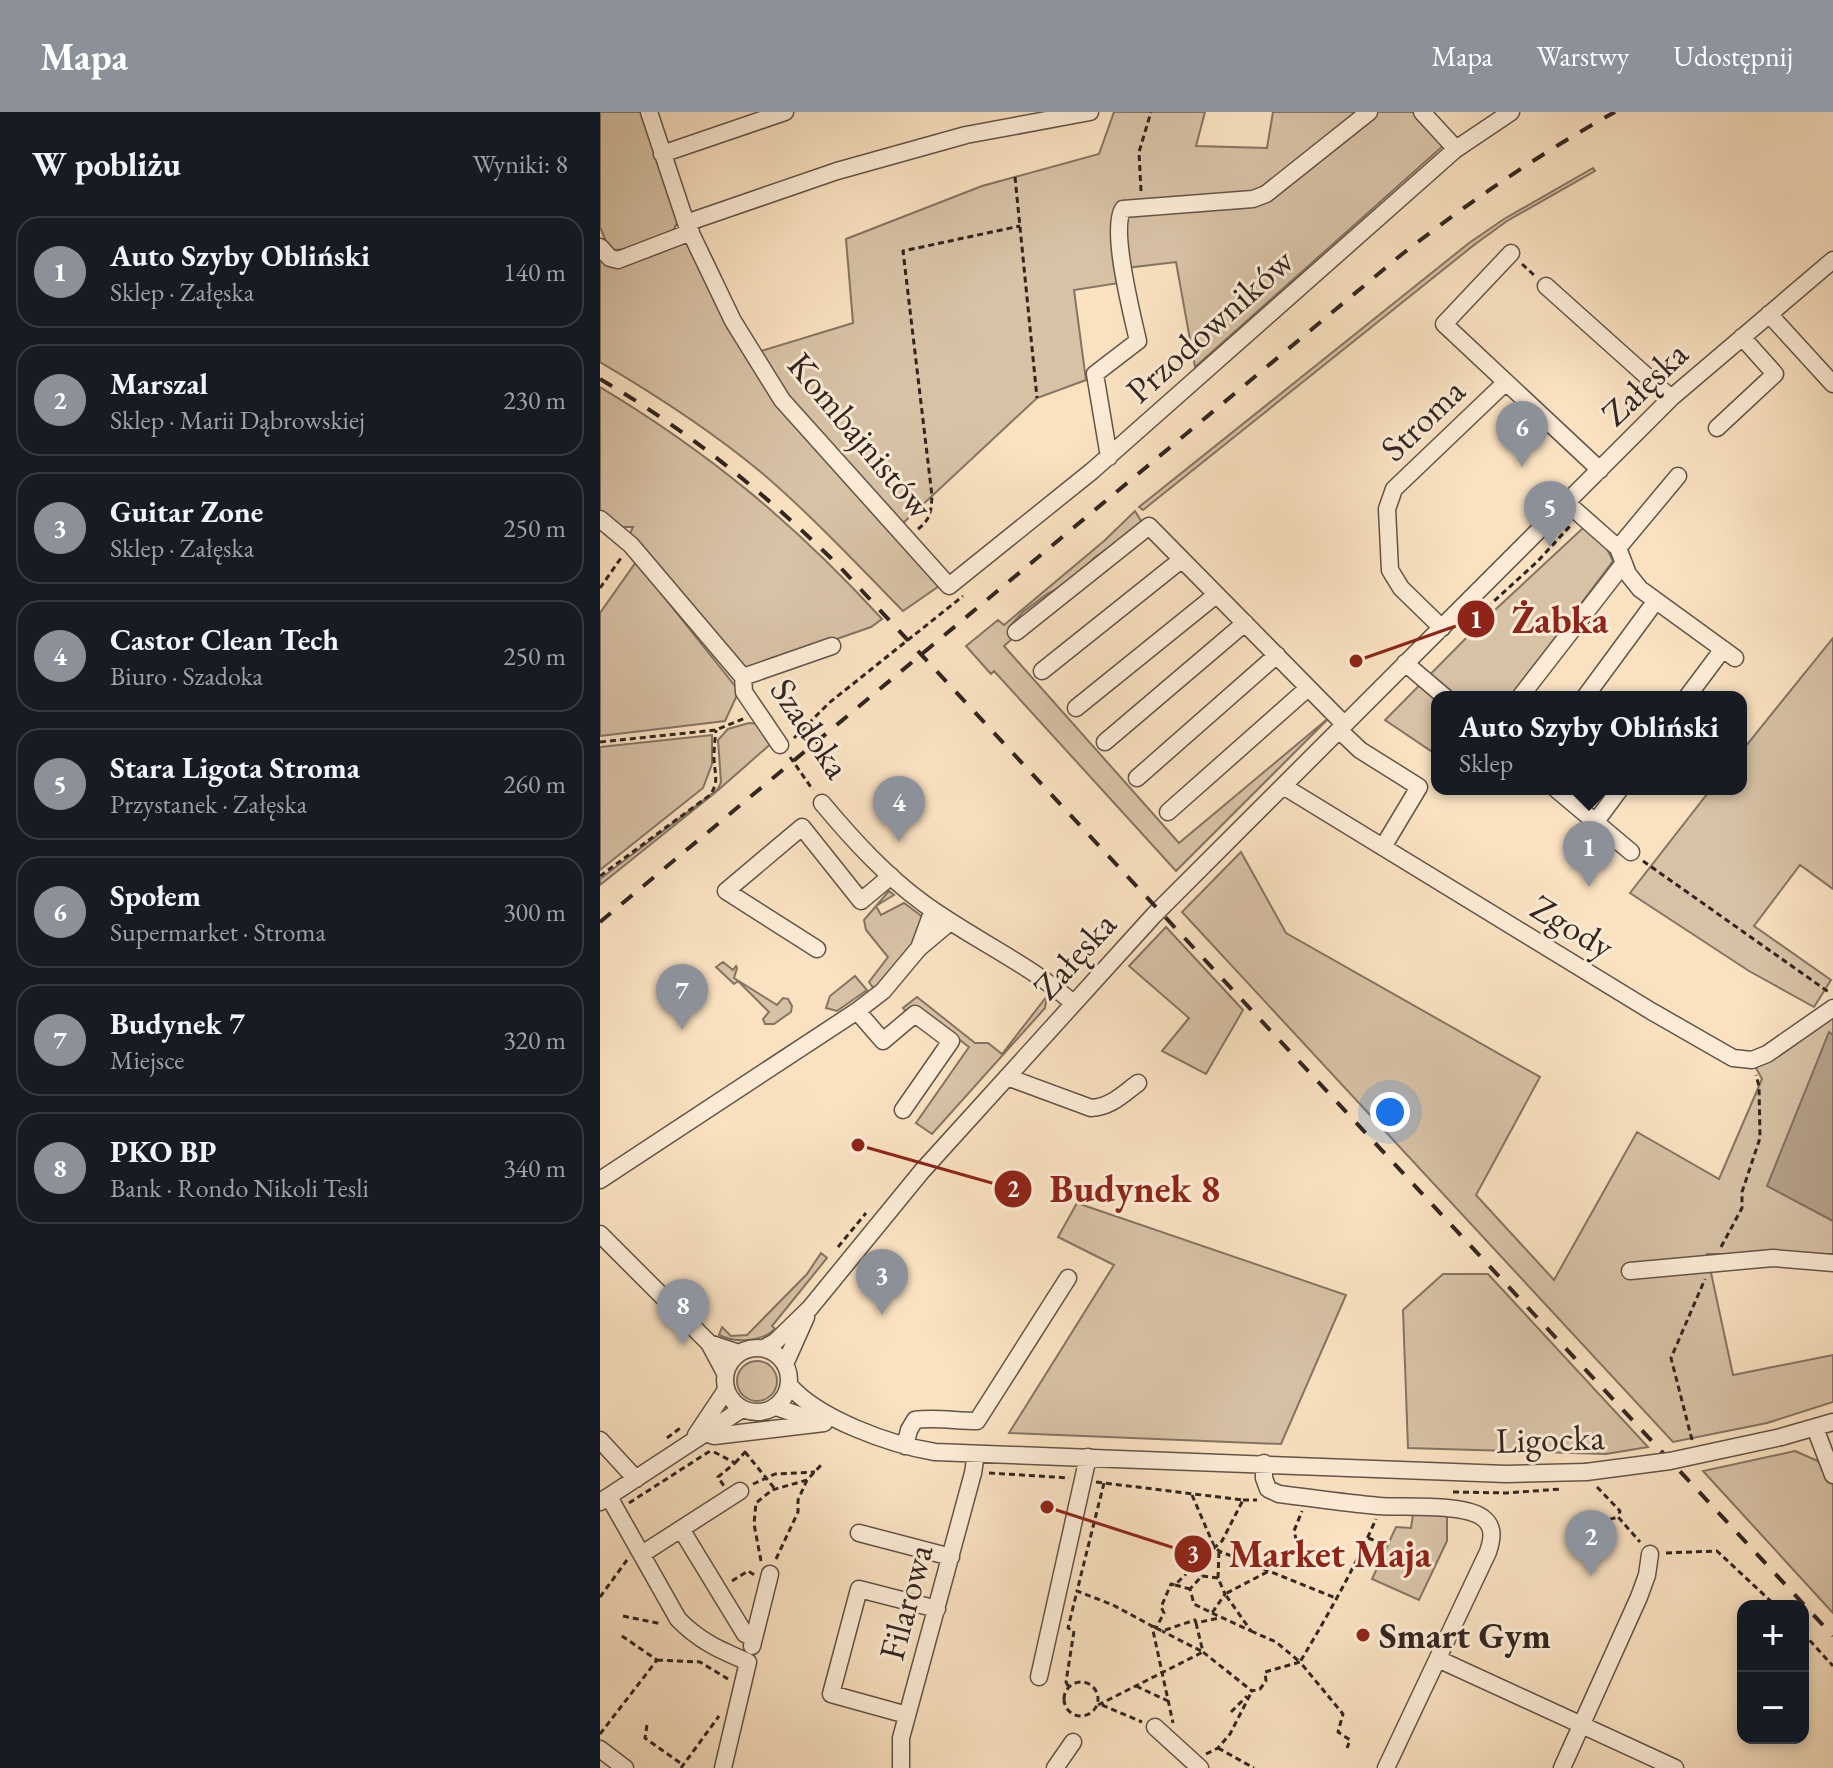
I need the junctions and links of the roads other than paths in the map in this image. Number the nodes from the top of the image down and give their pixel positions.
1 (649, 112) edge
2 (785, 112) edge
3 (1090, 112) edge
4 (1369, 112) edge
5 (1422, 112) edge
6 (1511, 112) edge
7 (1456, 149) junction
8 (662, 154) junction
9 (689, 228) junction
10 (600, 247) edge
11 (1511, 253) road end
12 (1833, 260) edge
13 (1546, 286) road end
14 (1769, 314) junction
15 (1742, 337) junction
16 (1506, 382) junction
17 (1833, 384) edge
18 (1671, 398) junction
19 (1717, 428) dead end
20 (1109, 457) junction
21 (1600, 470) junction
22 (1678, 476) dead end
23 (1567, 503) junction
24 (600, 519) edge
25 (1621, 556) junction
26 (1181, 560) junction
27 (954, 582) joint
28 (1216, 595) junction
29 (1655, 602) junction
30 (1245, 623) junction
31 (1442, 628) junction
32 (1016, 632) dead end
33 (832, 646) dead end
34 (1277, 655) junction
35 (1405, 663) junction
36 (1042, 671) dead end
37 (743, 677) junction
38 (1308, 688) junction
39 (1438, 691) edge
40 (1524, 691) edge
41 (1589, 691) edge
42 (1693, 691) edge
43 (1076, 708) dead end
44 (1342, 727) junction
45 (1105, 742) dead end
46 (782, 747) road end
47 (1137, 778) dead end
48 (1283, 786) junction
49 (1563, 795) edge
50 (1616, 795) edge
51 (822, 803) road end
52 (1168, 812) dead end
53 (1594, 824) junction
54 (1383, 847) junction
55 (1631, 852) road end
56 (891, 876) junction
57 (935, 912) junction
58 (950, 922) junction
59 (919, 948) junction
60 (817, 949) dead end
61 (1073, 1003) junction
62 (1833, 1008) edge
63 (857, 1011) junction
64 (1007, 1077) junction
65 (1138, 1083) dead end
66 (903, 1110) dead end
67 (600, 1180) edge
68 (601, 1233) edge
69 (1833, 1263) edge
70 (1630, 1271) dead end
71 (1068, 1278) dead end
72 (810, 1308) junction
73 (709, 1343) junction
74 (764, 1348) junction
75 (739, 1353) junction
76 (785, 1364) junction
77 (725, 1381) junction
78 (789, 1385) junction
79 (776, 1407) junction
80 (742, 1409) junction
81 (1833, 1422) edge
82 (824, 1423) junction
83 (1815, 1428) junction
84 (864, 1432) junction
85 (698, 1438) junction
86 (907, 1438) junction
87 (600, 1440) edge
88 (976, 1454) junction
89 (1088, 1457) junction
90 (1264, 1463) junction
91 (1833, 1475) edge
92 (636, 1479) junction
93 (740, 1491) road end
94 (604, 1499) edge
95 (681, 1529) junction
96 (859, 1533) dead end
97 (642, 1554) junction
98 (1650, 1554) road end
99 (951, 1557) junction
100 (770, 1574) road end
101 (937, 1609) junction
102 (754, 1638) junction
103 (1438, 1659) junction
104 (747, 1665) junction
105 (1039, 1677) dead end
106 (907, 1715) junction
107 (1581, 1726) junction
108 (1159, 1731) road end
109 (1073, 1742) dead end
110 (600, 1749) edge
111 (1198, 1766) edge
112 (625, 1768) edge
113 (723, 1768) edge
114 (901, 1768) edge
115 (1055, 1768) edge
116 (1386, 1768) edge
117 (1562, 1768) edge
118 (1675, 1768) edge

1 - 8 street, Kombajnistów
2 - 8 street
3 - 9 street
4 - 20 street
5 - 7 street
6 - 7 street, Przodowników
7 - 20 street, Przodowników
8 - 9 street, Kombajnistów
9 - 10 street
9 - 27 street, Kombajnistów
11 - 16 street, Stroma
12 - 14 street, Załęska
13 - 18 street
14 - 15 street, Załęska
14 - 17 street
15 - 18 street, Załęska
15 - 19 street
16 - 21 street, Stroma
16 - 31 street, Stroma
18 - 21 street, Załęska
20 - 27 street, Przodowników
21 - 23 street, Załęska
22 - 25 street
23 - 25 street
23 - 31 street, Załęska
24 - 37 street, Szadoka
25 - 29 street
25 - 40 street
26 - 28 street
26 - 32 street
26 - 36 street
28 - 30 street
28 - 43 street
29 - 41 street
29 - 42 street
30 - 34 street
30 - 45 street
31 - 35 street, Załęska
33 - 37 street
34 - 38 street
34 - 47 street
35 - 39 street
35 - 44 street, Załęska
37 - 46 street, Szadoka
38 - 44 street
38 - 52 street
44 - 48 street, Załęska
44 - 54 street
48 - 54 street, Zgody
48 - 61 street, Załęska
49 - 53 street
50 - 53 street
51 - 56 street, Szadoka
53 - 55 street
54 - 62 street, Zgody
56 - 57 street, Szadoka
56 - 60 street
57 - 58 street, Szadoka
57 - 59 street
58 - 59 street
58 - 61 street, Szadoka
59 - 63 street
61 - 64 street, Załęska
63 - 66 street
63 - 67 street
64 - 65 street
64 - 72 street, Załęska
68 - 73 street
69 - 70 street
71 - 86 street
72 - 74 street, Załęska
72 - 76 street, Załęska
73 - 75 street
73 - 77 street
74 - 75 street
74 - 76 street
75 - 77 street
76 - 78 street
77 - 80 street
77 - 85 street
78 - 79 street
78 - 84 street, Ligocka
79 - 80 street
79 - 82 street, Ligocka
80 - 85 street
81 - 83 street, Ligocka
82 - 84 street, Ligocka
82 - 85 street
83 - 90 street, Ligocka, bridge
83 - 91 street
84 - 86 street, Ligocka
85 - 92 street
86 - 88 street, Ligocka
87 - 92 street
88 - 89 street, Ligocka
88 - 99 street, Filarowa
89 - 90 street, Ligocka
89 - 105 street
90 - 103 street
92 - 94 street
93 - 95 street
94 - 97 street
95 - 97 street
95 - 102 street
96 - 99 street
97 - 104 street
98 - 107 street
99 - 101 street, Filarowa
100 - 102 street
101 - 106 street, Filarowa
101 - 106 street
102 - 104 street
103 - 107 street
103 - 116 street
104 - 113 street
106 - 114 street, Filarowa
107 - 117 street
107 - 118 street
108 - 111 street
109 - 115 street
110 - 112 street

